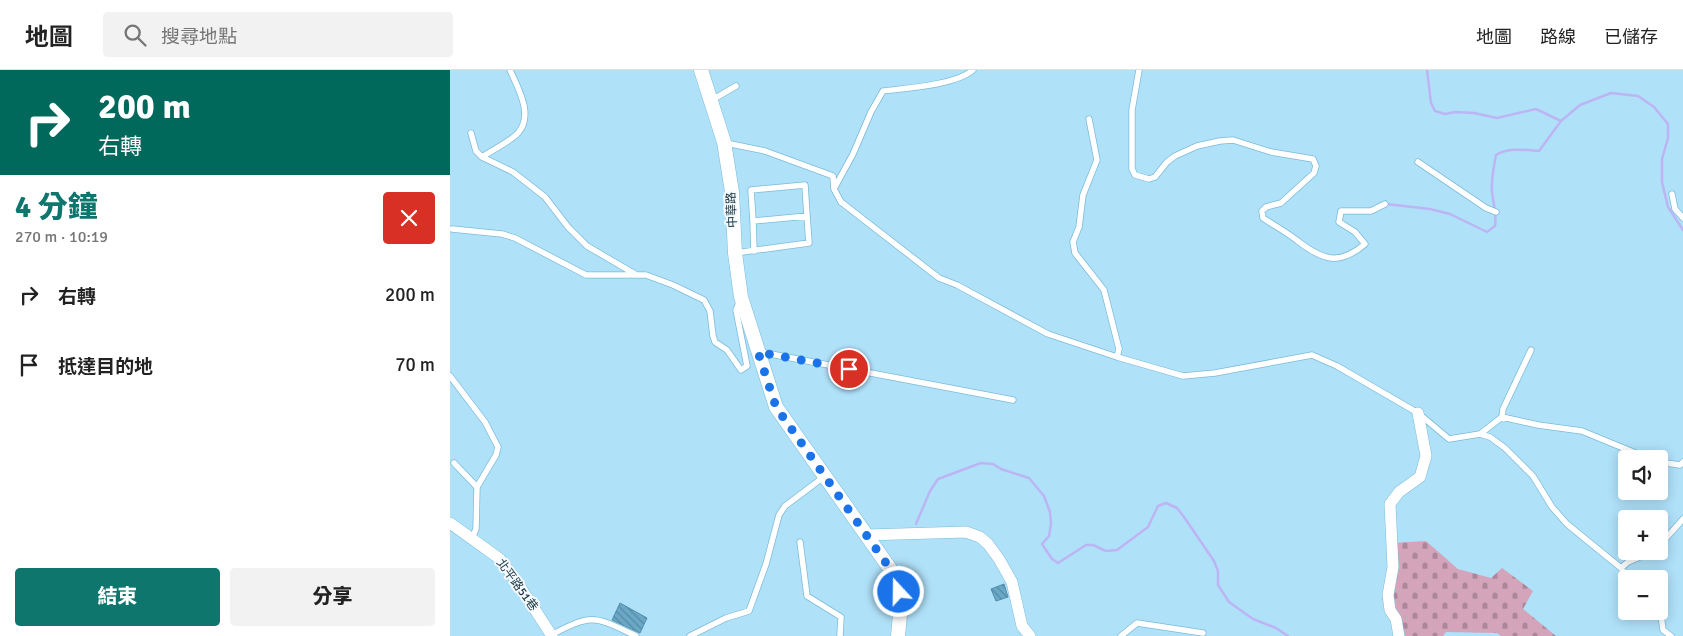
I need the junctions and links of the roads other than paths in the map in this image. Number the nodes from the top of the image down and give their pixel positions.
1 (510, 70) edge
2 (701, 70) edge
3 (972, 70) edge
4 (1139, 70) edge
5 (736, 86) dead end
6 (710, 101) junction
7 (1089, 119) dead end
8 (471, 133) dead end
9 (724, 142) junction
10 (482, 157) junction
11 (1418, 162) dead end
12 (834, 189) junction
13 (1672, 194) dead end
14 (1385, 204) dead end
15 (1496, 212) dead end
16 (807, 216) junction
17 (1683, 218) edge
18 (753, 221) junction
19 (452, 229) dead end
20 (754, 251) junction
21 (735, 253) junction
22 (636, 274) junction
23 (741, 297) junction
24 (1531, 350) dead end
25 (758, 352) junction
26 (1117, 357) junction
27 (450, 376) edge
28 (1014, 400) dead end
29 (1418, 413) junction
30 (1502, 417) junction
31 (1480, 434) junction
32 (1628, 450) edge
33 (1683, 462) edge
34 (454, 463) dead end
35 (1668, 463) edge
36 (825, 476) junction
37 (477, 487) junction
38 (1683, 519) edge
39 (450, 523) edge
40 (866, 535) junction
41 (1668, 536) edge
42 (472, 538) junction
43 (800, 542) dead end
44 (1633, 560) edge
45 (1620, 568) joint
46 (1661, 620) edge
47 (1203, 633) dead end
48 (1661, 633) edge
49 (552, 635) edge
50 (636, 636) edge
51 (690, 636) edge
52 (840, 636) edge
53 (898, 636) edge
54 (1030, 636) edge
55 (1121, 636) edge
56 (1399, 636) edge
57 (1671, 636) edge

1 - 10 lane
2 - 6 street, 中華路
3 - 12 lane
4 - 14 lane
5 - 6 lane
6 - 9 street, 中華路
7 - 26 lane
8 - 10 lane
9 - 12 lane
9 - 21 street, 中華路
10 - 22 lane
11 - 15 lane
12 - 26 lane
13 - 17 lane
16 - 18 lane
16 - 18 lane
16 - 20 lane
18 - 20 lane
19 - 22 lane
20 - 21 lane
21 - 23 street, 中華路
22 - 23 lane
23 - 25 street, 中華路
24 - 30 lane
25 - 28 lane
25 - 36 street, 中華路
26 - 29 lane
27 - 37 lane
29 - 31 lane
29 - 56 street
30 - 31 lane
30 - 32 lane
31 - 45 lane
33 - 35 lane
34 - 37 lane
36 - 40 street, 中華路
36 - 51 lane
37 - 42 lane
38 - 41 lane
39 - 42 street, 北平路51巷
40 - 53 street, 中華路
40 - 54 street
42 - 49 street, 北平路51巷
43 - 52 lane
44 - 45 lane
46 - 48 lane
47 - 55 lane
48 - 57 lane
49 - 50 lane

